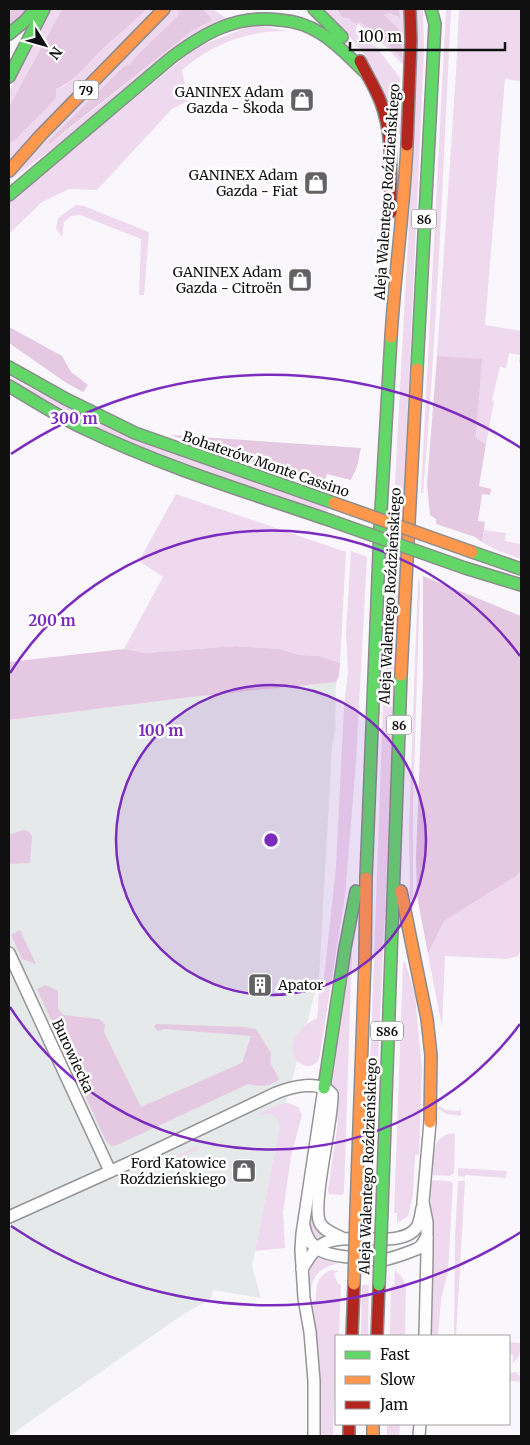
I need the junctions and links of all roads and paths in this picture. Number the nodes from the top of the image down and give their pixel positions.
1 (35, 9) edge
2 (44, 9) edge
3 (164, 9) edge
4 (314, 9) edge
5 (410, 9) edge
6 (431, 9) edge
7 (438, 9) edge
8 (436, 24) junction
9 (9, 34) edge
10 (366, 73) junction
11 (9, 77) edge
12 (9, 171) edge
13 (9, 196) edge
14 (395, 273) junction
15 (9, 368) edge
16 (9, 388) edge
17 (521, 569) edge
18 (378, 579) joint
19 (521, 585) edge
20 (396, 800) joint
21 (366, 842) junction
22 (394, 851) junction
23 (9, 953) edge
24 (324, 1088) junction
25 (430, 1122) joint
26 (110, 1171) junction
27 (423, 1202) junction
28 (9, 1217) edge
29 (304, 1219) junction
30 (427, 1237) junction
31 (342, 1238) junction
32 (384, 1239) junction
33 (317, 1248) junction
34 (412, 1251) junction
35 (302, 1269) junction
36 (427, 1280) junction
37 (352, 1335) edge
38 (377, 1335) edge
39 (425, 1335) edge
40 (314, 1436) edge

1 - 9 main road
2 - 11 main road
3 - 12 main road, 79
4 - 10 main road
5 - 14 main road, Aleja Walentego Roździeńskiego / 86
6 - 8 main road, Aleja Walentego Roździeńskiego / 86
7 - 8 main road
8 - 20 main road, Aleja Walentego Roździeńskiego / 86
10 - 13 main road
10 - 14 main road
14 - 18 main road, Aleja Walentego Roździeńskiego / 86
15 - 17 main road, Bohaterów Monte Cassino, bridge
16 - 19 main road, bridge
18 - 21 main road, Aleja Walentego Roździeńskiego / S86
20 - 22 main road, Aleja Walentego Roździeńskiego / S86
21 - 24 main road
21 - 37 main road, Aleja Walentego Roździeńskiego / S86, bridge
22 - 25 main road
22 - 38 main road, Aleja Walentego Roździeńskiego / S86, bridge
23 - 26 street, Burowiecka
24 - 26 street
24 - 29 street
24 - 31 street, Aleja Walentego Roździeńskiego
25 - 27 street
26 - 28 street
27 - 30 street
27 - 32 street
29 - 33 street
29 - 35 street
30 - 34 street
30 - 36 street
31 - 32 street
31 - 33 street
32 - 34 street
33 - 34 street
33 - 35 street
34 - 36 street
35 - 40 street
36 - 39 street

